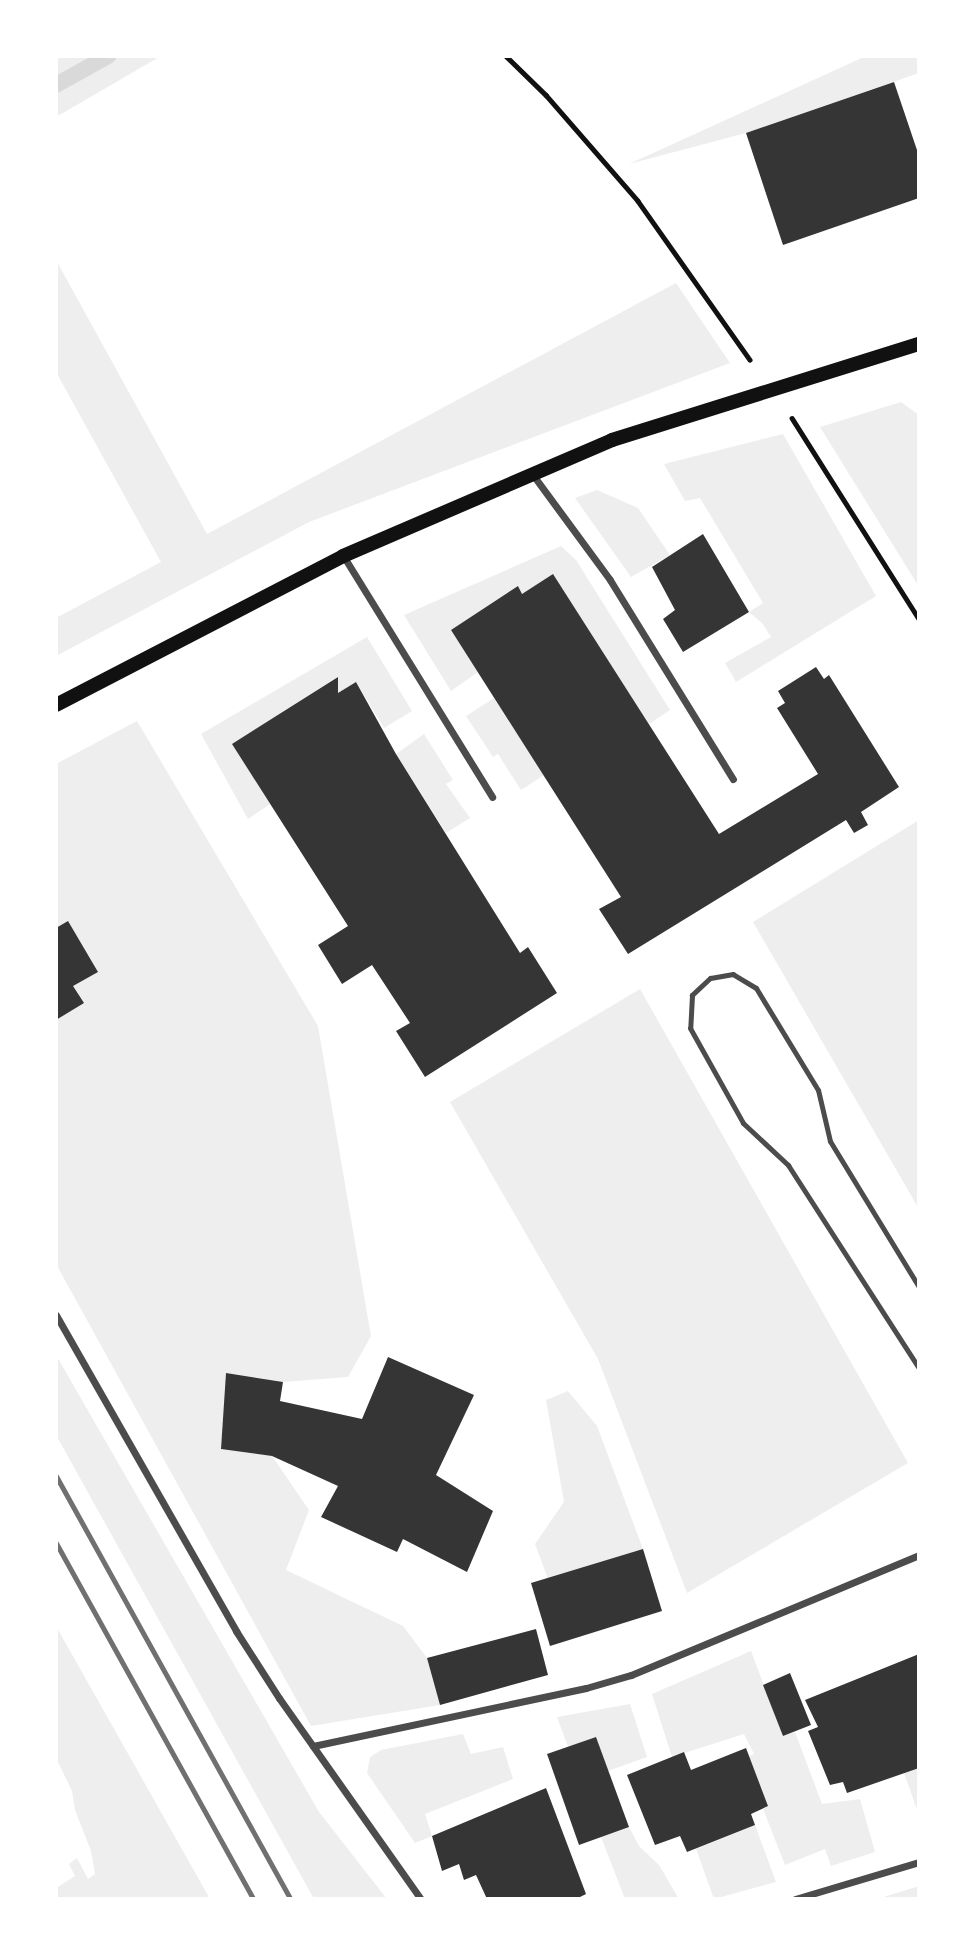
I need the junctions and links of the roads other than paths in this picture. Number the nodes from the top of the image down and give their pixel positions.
1 (919, 344) edge
2 (532, 474) junction
3 (343, 556) junction
4 (56, 705) edge
5 (733, 779) dead end
6 (492, 797) dead end
7 (919, 1287) edge
8 (56, 1315) edge
9 (919, 1368) edge
10 (919, 1555) edge
11 (313, 1746) junction
12 (919, 1862) edge
13 (421, 1899) edge
14 (795, 1899) edge

1 - 2 main road
2 - 3 main road
2 - 5 street
3 - 4 main road
3 - 6 street
7 - 9 lane
8 - 11 street
10 - 11 street
11 - 13 street
12 - 14 street

